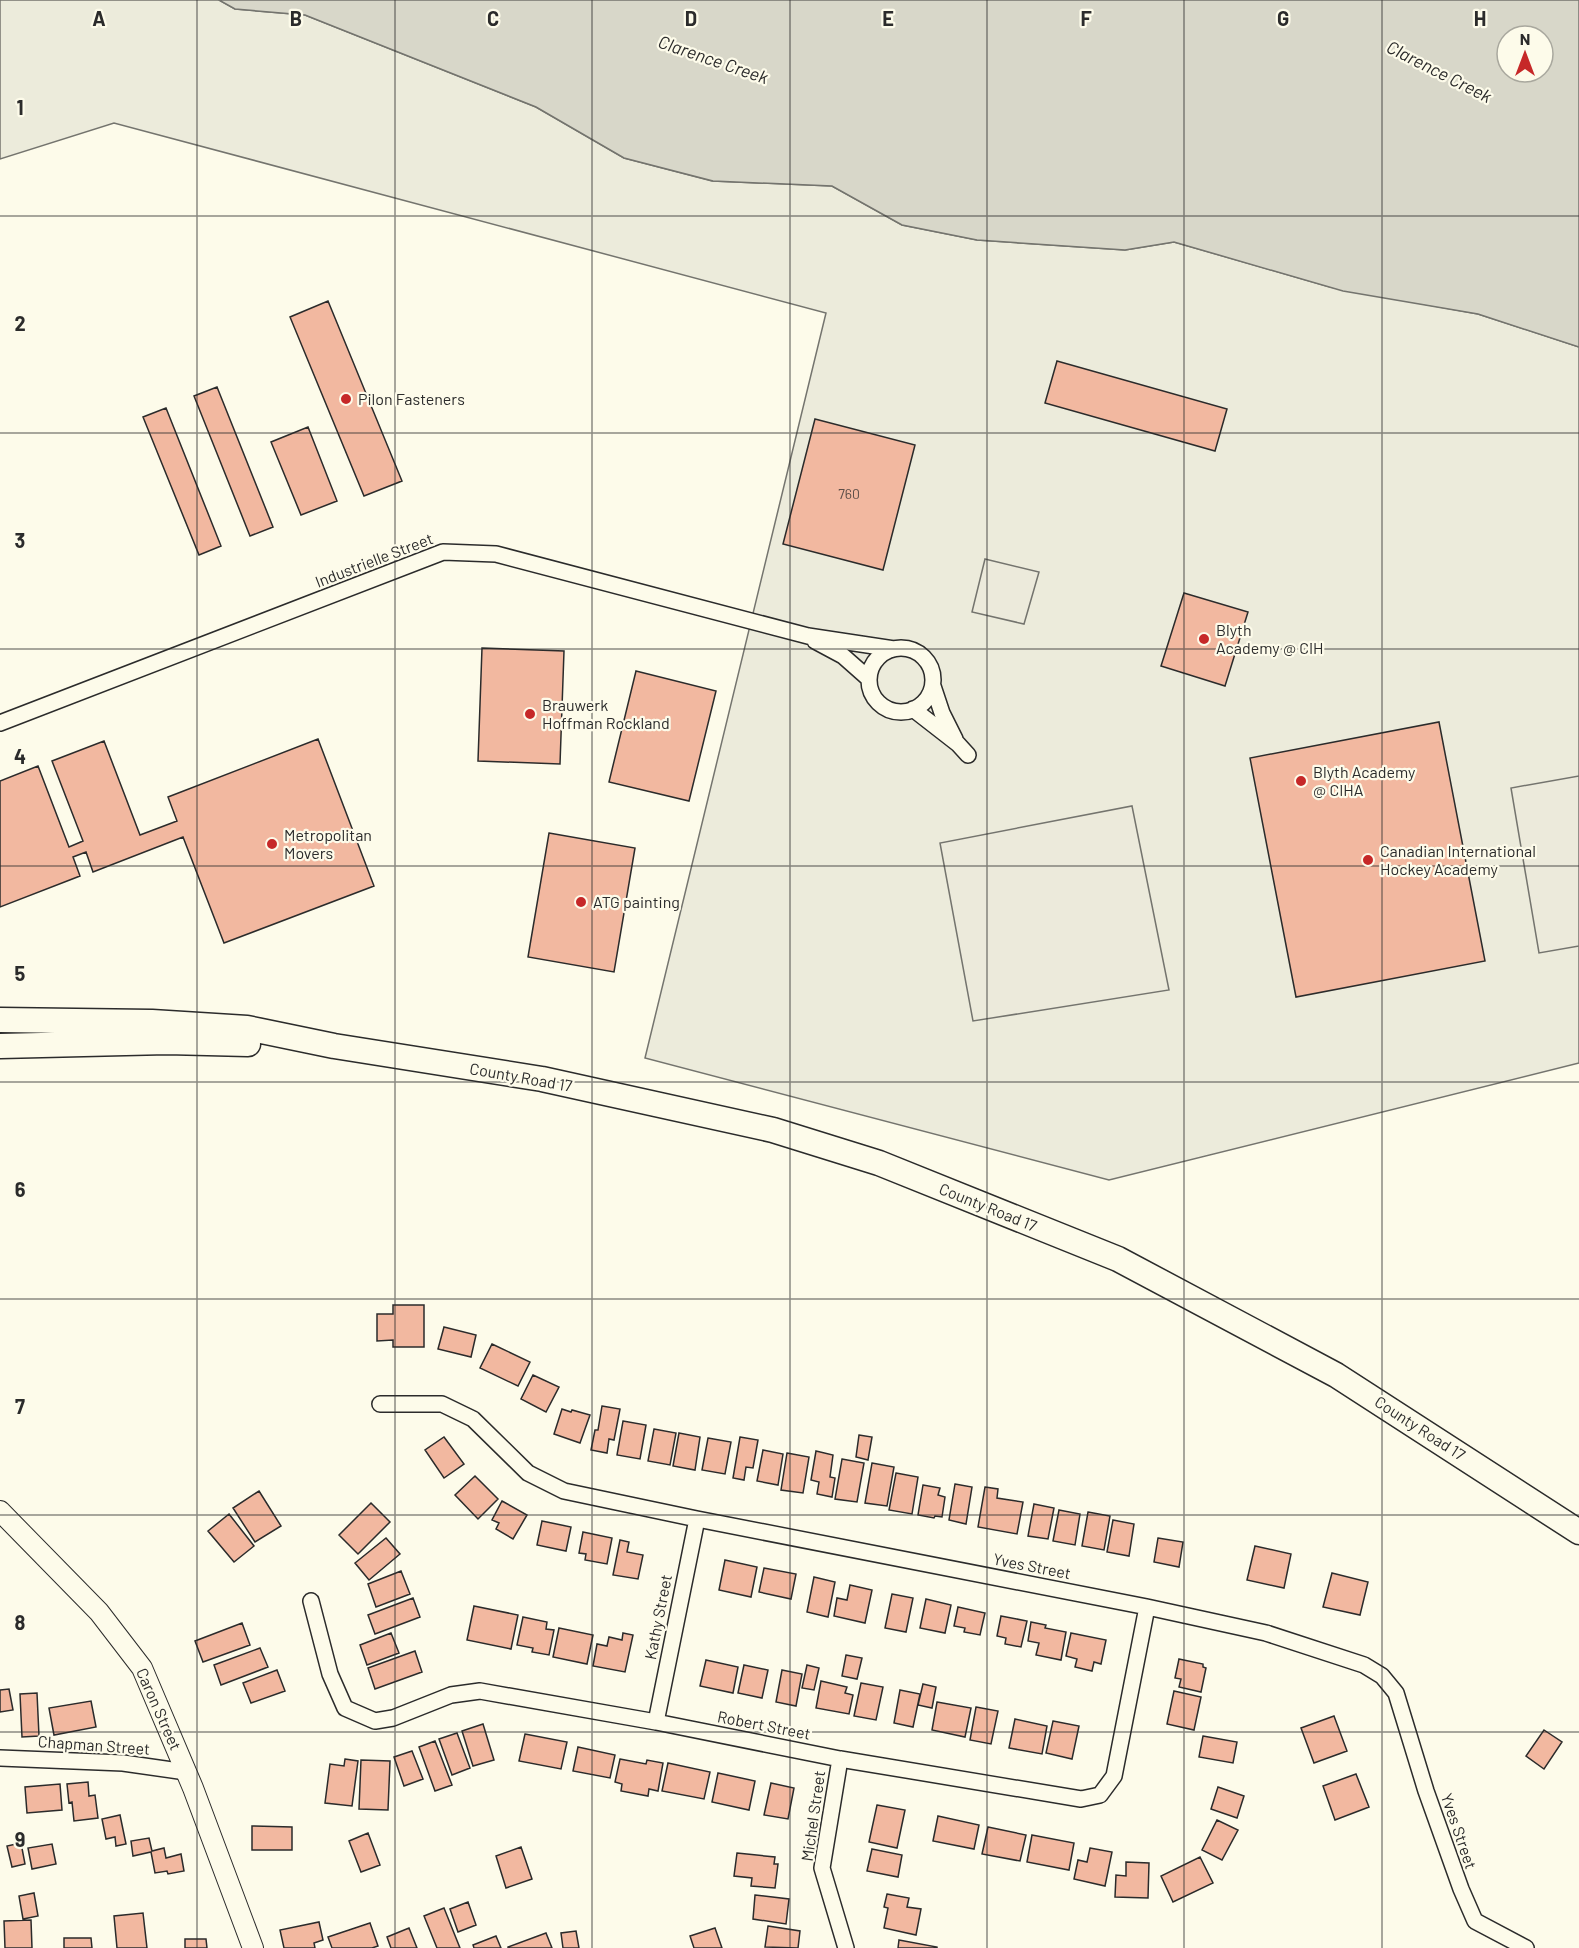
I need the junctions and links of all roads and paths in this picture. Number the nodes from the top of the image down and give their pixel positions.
1 (808, 636) junction
2 (894, 649) junction
3 (869, 679) junction
4 (933, 686) junction
5 (913, 710) junction
6 (0, 723) edge
7 (0, 1020) edge
8 (0, 1046) edge
9 (334, 1046) junction
10 (380, 1404) dead end
11 (0, 1511) edge
12 (697, 1519) junction
13 (1579, 1532) edge
14 (311, 1601) dead end
15 (1147, 1607) junction
16 (656, 1722) junction
17 (0, 1758) edge
18 (840, 1759) junction
19 (186, 1772) junction
20 (252, 1948) edge
21 (846, 1948) edge
22 (1526, 1948) edge

1 - 2 street, Industrielle Street
1 - 3 street, Industrielle Street
1 - 6 street, Industrielle Street
2 - 3 street
2 - 4 street, Industrielle Street
3 - 5 street, Industrielle Street
4 - 5 street
4 - 5 street, Industrielle Street
7 - 9 main road, County Road 17
8 - 9 main road, County Road 17
9 - 13 main road, County Road 17
10 - 12 street, Yves Street
11 - 19 street, Caron Street
12 - 15 street, Yves Street
12 - 16 street, Kathy Street
14 - 16 street, Robert Street
15 - 18 street, Robert Street
15 - 22 street, Yves Street
16 - 18 street, Robert Street
17 - 19 street, Chapman Street
18 - 21 street, Michel Street
19 - 20 street, Caron Street

